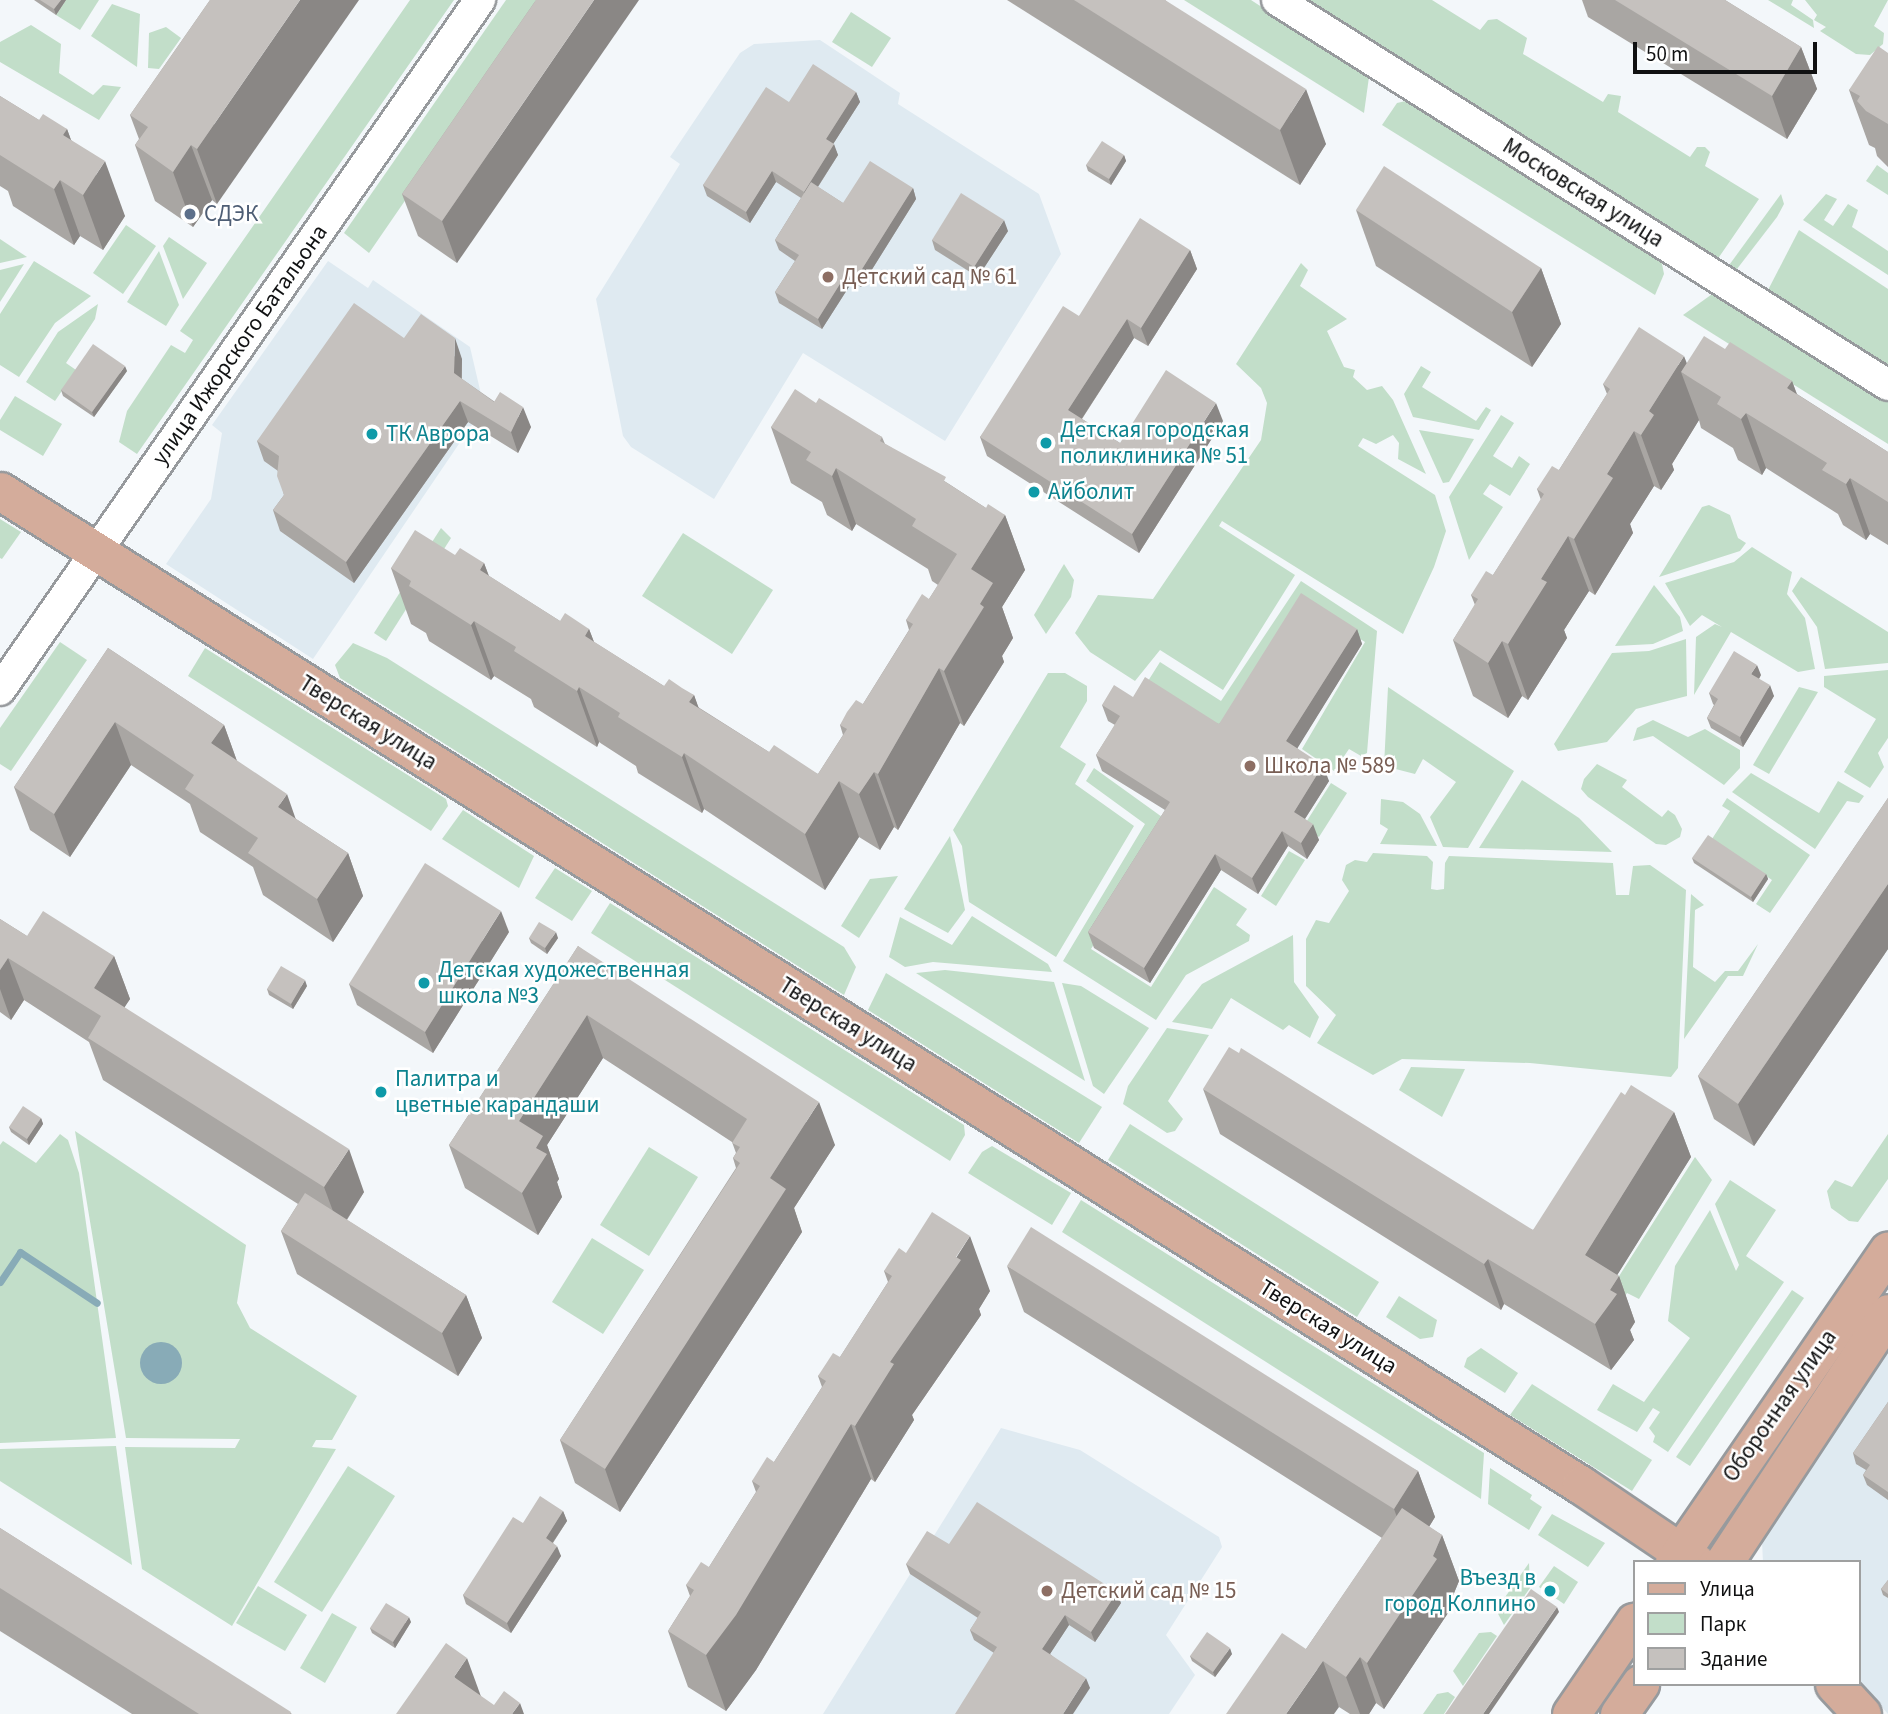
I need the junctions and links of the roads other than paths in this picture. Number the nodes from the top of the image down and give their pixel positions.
1 (480, 0) edge
2 (1277, 0) edge
3 (1888, 385) edge
4 (0, 491) edge
5 (96, 551) junction
6 (0, 690) edge
7 (1888, 1251) edge
8 (1888, 1313) edge
9 (1683, 1558) edge
10 (1725, 1560) edge
11 (1632, 1625) edge
12 (1639, 1686) edge
13 (1836, 1686) edge
14 (1572, 1714) edge
15 (1619, 1714) edge
16 (1861, 1714) edge

1 - 5 street, улица Ижорского Батальона
2 - 3 street, Московская улица
4 - 5 main road, Тверская улица
5 - 6 street, улица Ижорского Батальона
5 - 9 main road, Тверская улица
7 - 9 main road, Оборонная улица
8 - 10 main road, Оборонная улица
11 - 14 main road
12 - 15 main road
13 - 16 main road

